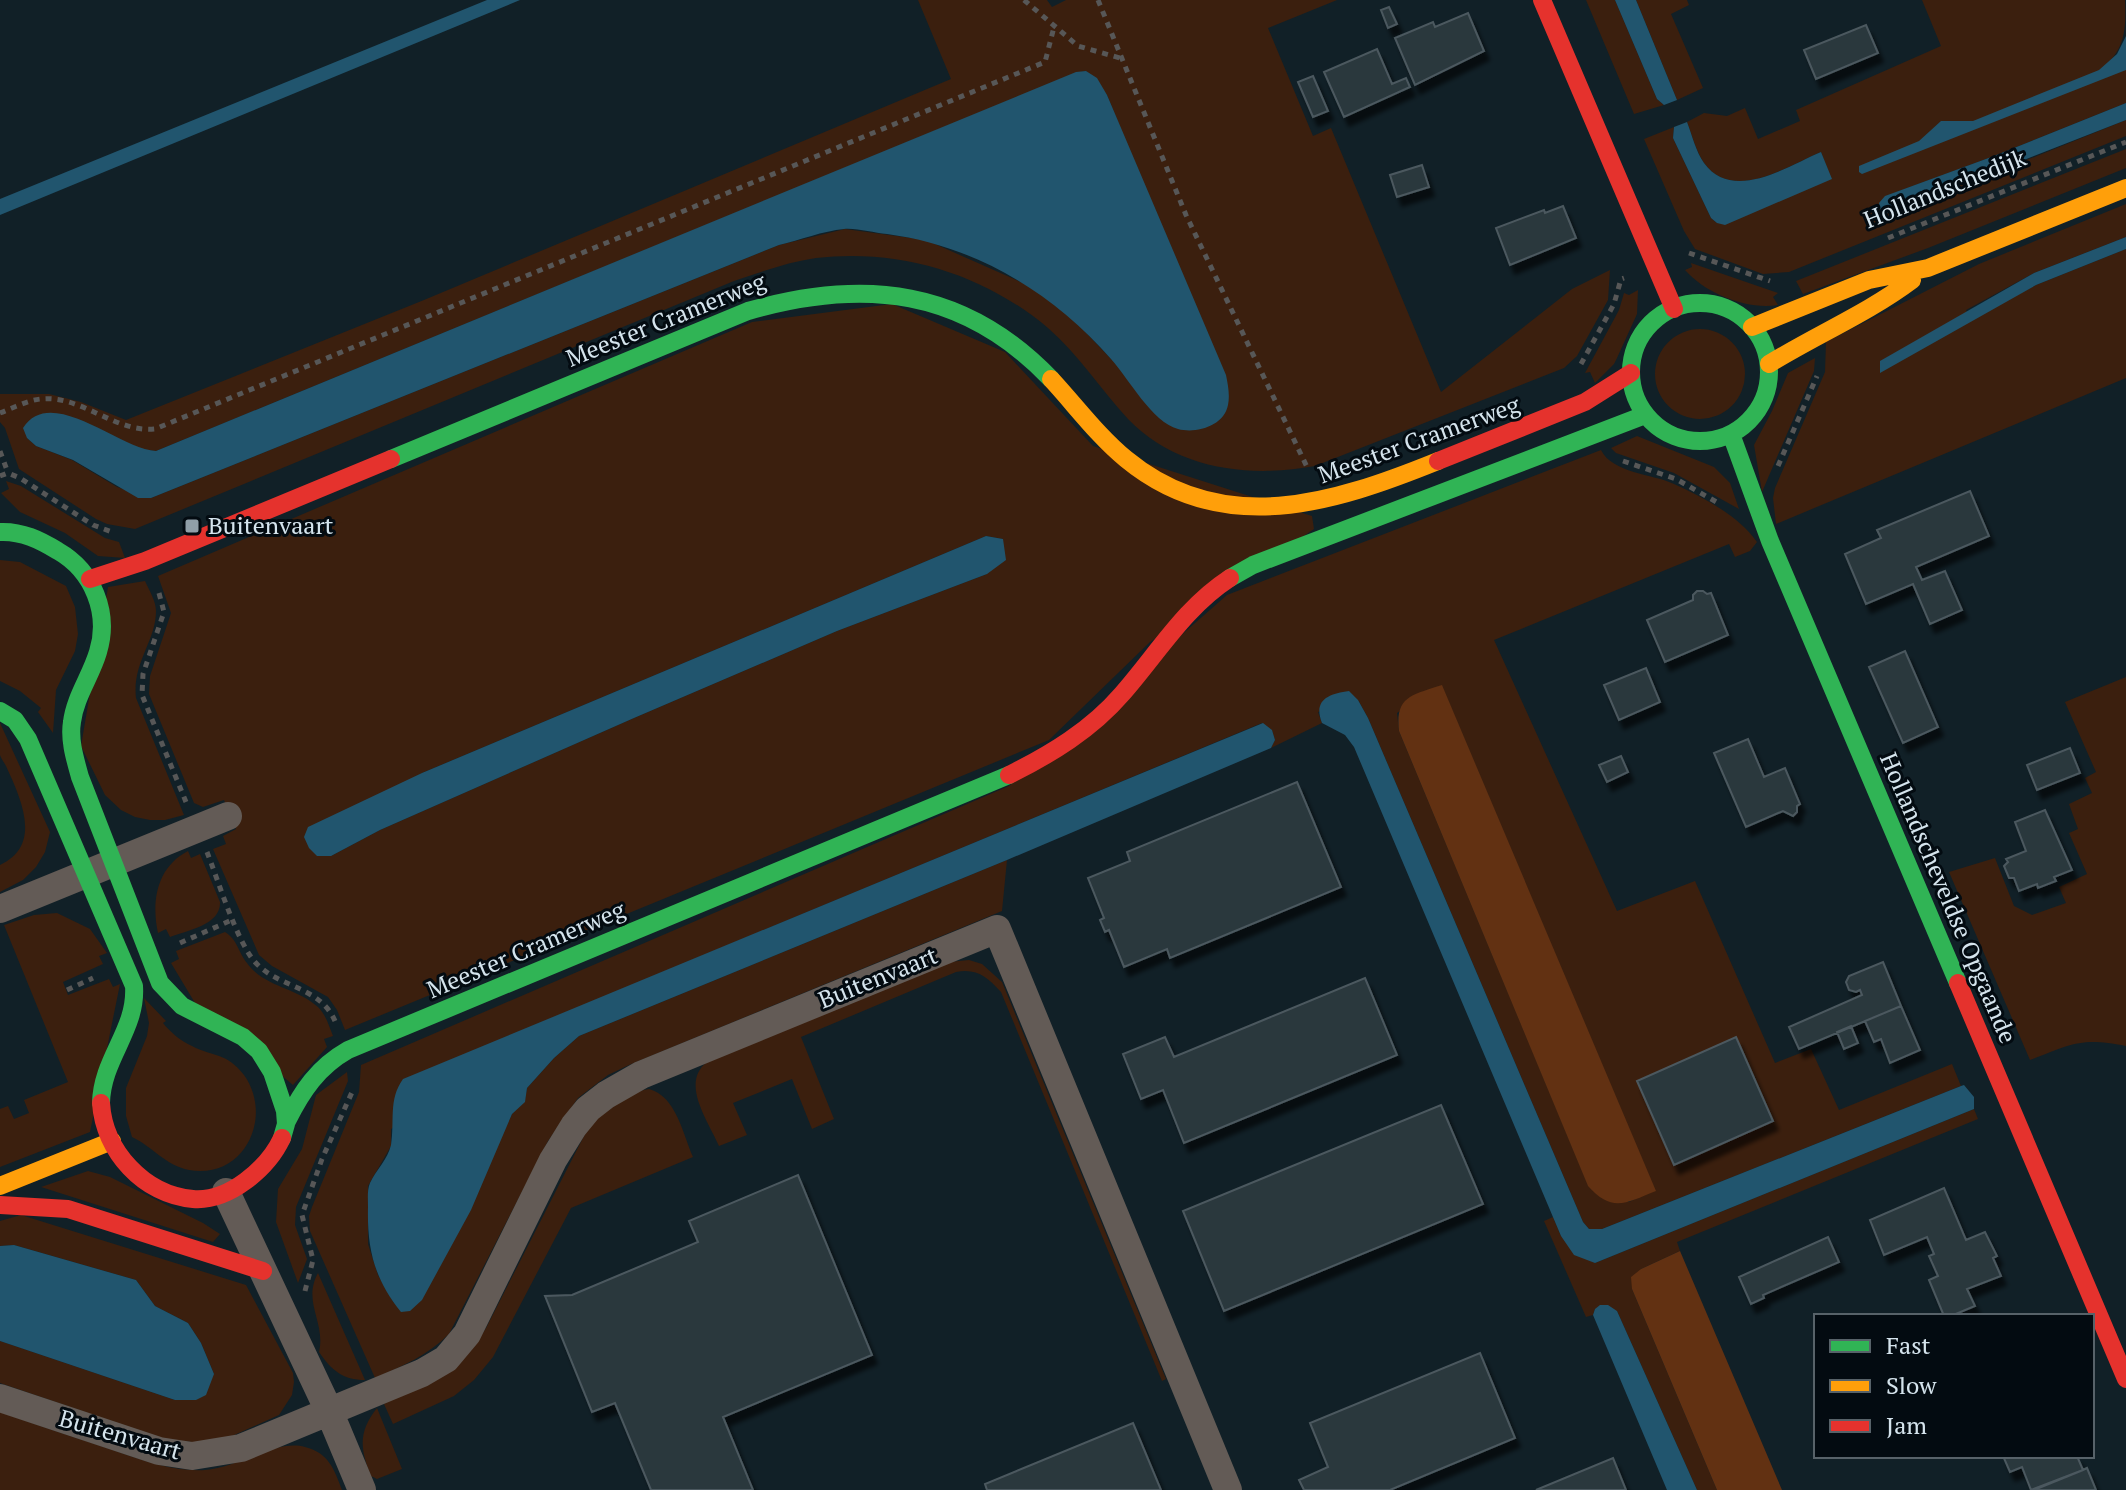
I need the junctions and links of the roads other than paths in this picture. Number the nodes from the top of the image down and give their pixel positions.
1 (1542, 0) edge
2 (2126, 188) edge
3 (1928, 268) junction
4 (1674, 309) junction
5 (1752, 327) junction
6 (1769, 364) junction
7 (1631, 373) junction
8 (1645, 415) junction
9 (1731, 434) junction
10 (4, 526) edge
11 (90, 579) junction
12 (0, 711) edge
13 (228, 816) dead end
14 (114, 864) junction
15 (85, 875) junction
16 (0, 909) edge
17 (287, 1121) junction
18 (112, 1141) junction
19 (0, 1186) edge
20 (226, 1192) junction
21 (0, 1205) edge
22 (263, 1271) junction
23 (2126, 1379) edge
24 (0, 1398) edge
25 (329, 1411) junction
26 (362, 1490) edge
27 (1228, 1490) edge

1 - 4 main road
2 - 3 main road
3 - 5 main road
3 - 6 main road
4 - 5 main road
4 - 7 main road
5 - 6 main road
6 - 9 main road
7 - 8 main road
7 - 11 main road, Meester Cramerweg
8 - 9 main road
8 - 17 main road, Meester Cramerweg
9 - 23 main road, Hollandscheveldse Opgaande
10 - 11 main road
11 - 14 main road
12 - 15 main road
13 - 14 street
14 - 15 street
14 - 17 main road
15 - 16 street
15 - 18 main road
17 - 20 main road, Meester Cramerweg
18 - 19 main road
18 - 20 main road
20 - 22 street
21 - 22 main road
22 - 25 street
24 - 25 street, Buitenvaart
25 - 26 street
25 - 27 street, Buitenvaart

